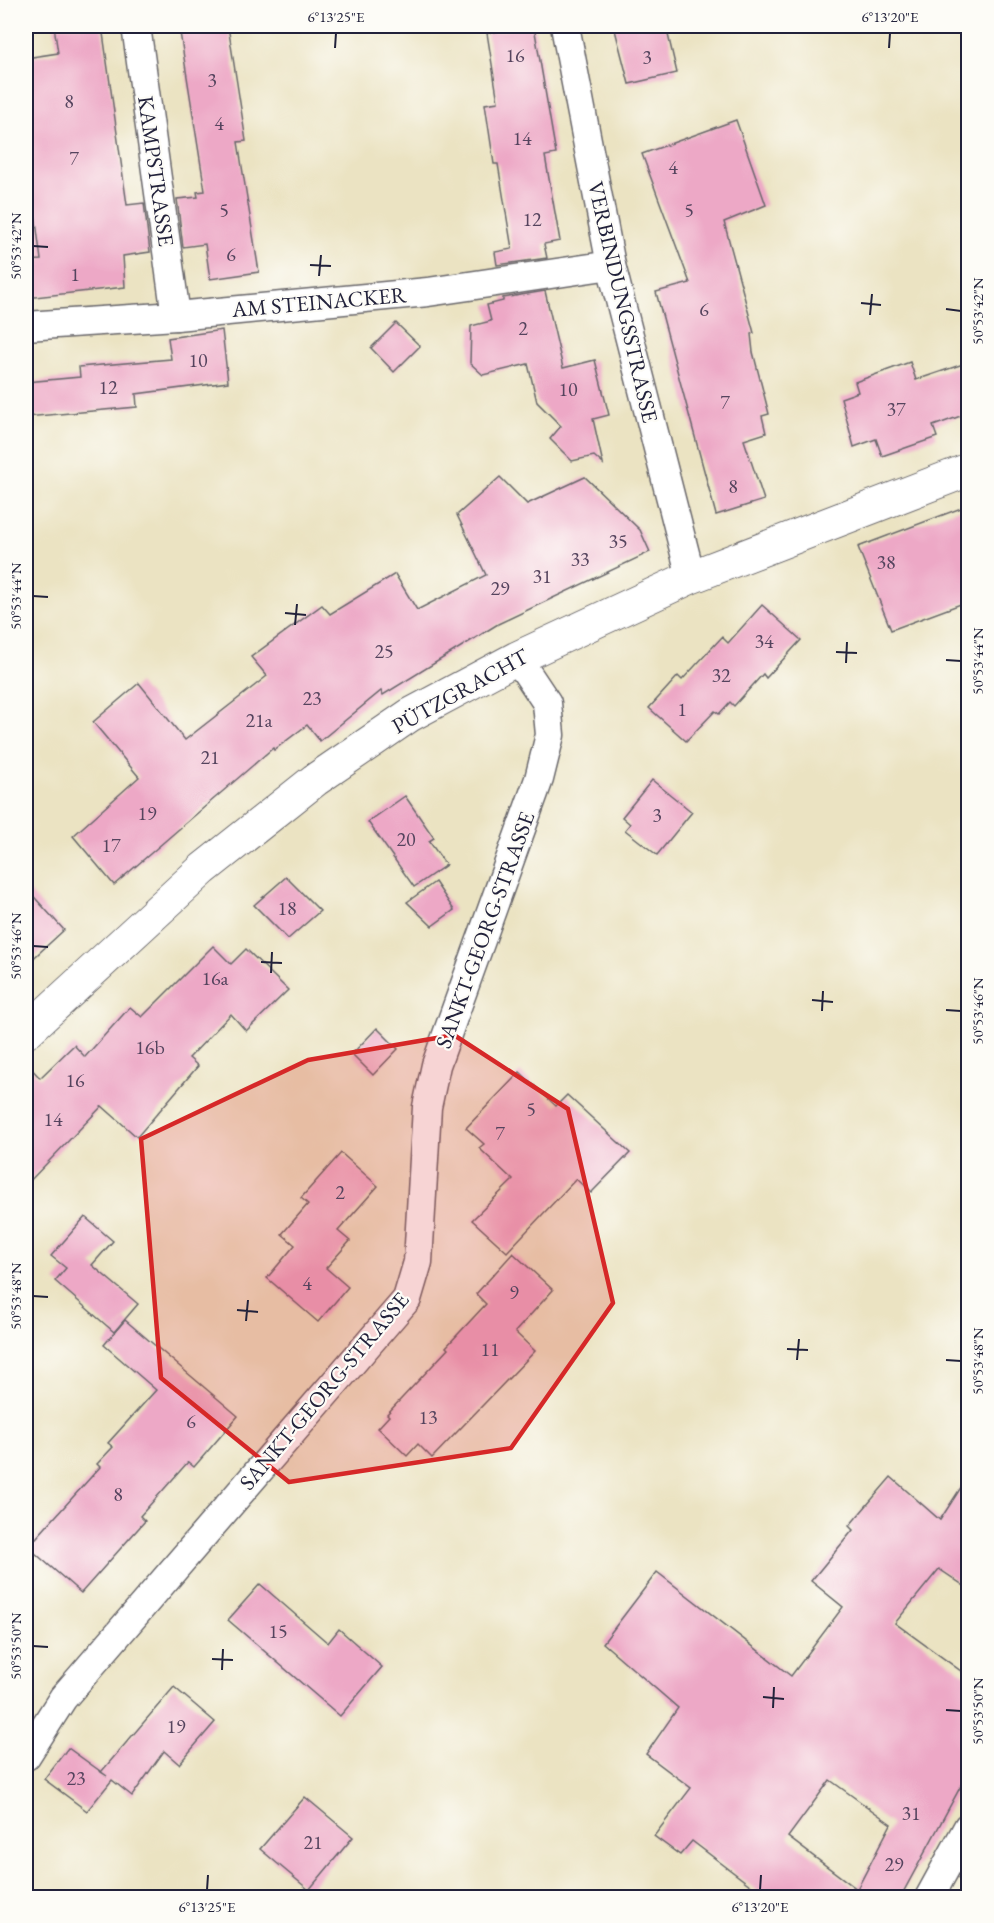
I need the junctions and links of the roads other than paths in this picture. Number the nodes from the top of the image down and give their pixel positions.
1 (136, 26) edge
2 (565, 26) edge
3 (611, 265) junction
4 (176, 316) junction
5 (26, 326) edge
6 (969, 470) edge
7 (691, 577) junction
8 (517, 658) junction
9 (26, 1032) edge
10 (26, 1756) edge
11 (969, 1827) edge
12 (929, 1898) edge

1 - 4 street, KAMPSTRASSE
2 - 3 street, VERBINDUNGSSTRASSE
3 - 4 street, AM STEINACKER
3 - 7 street, VERBINDUNGSSTRASSE
4 - 5 street, AM STEINACKER
6 - 7 main road, PÜTZGRACHT
7 - 8 main road, PÜTZGRACHT
8 - 9 main road, PÜTZGRACHT
8 - 10 street, SANKT-GEORG-STRASSE
11 - 12 street

